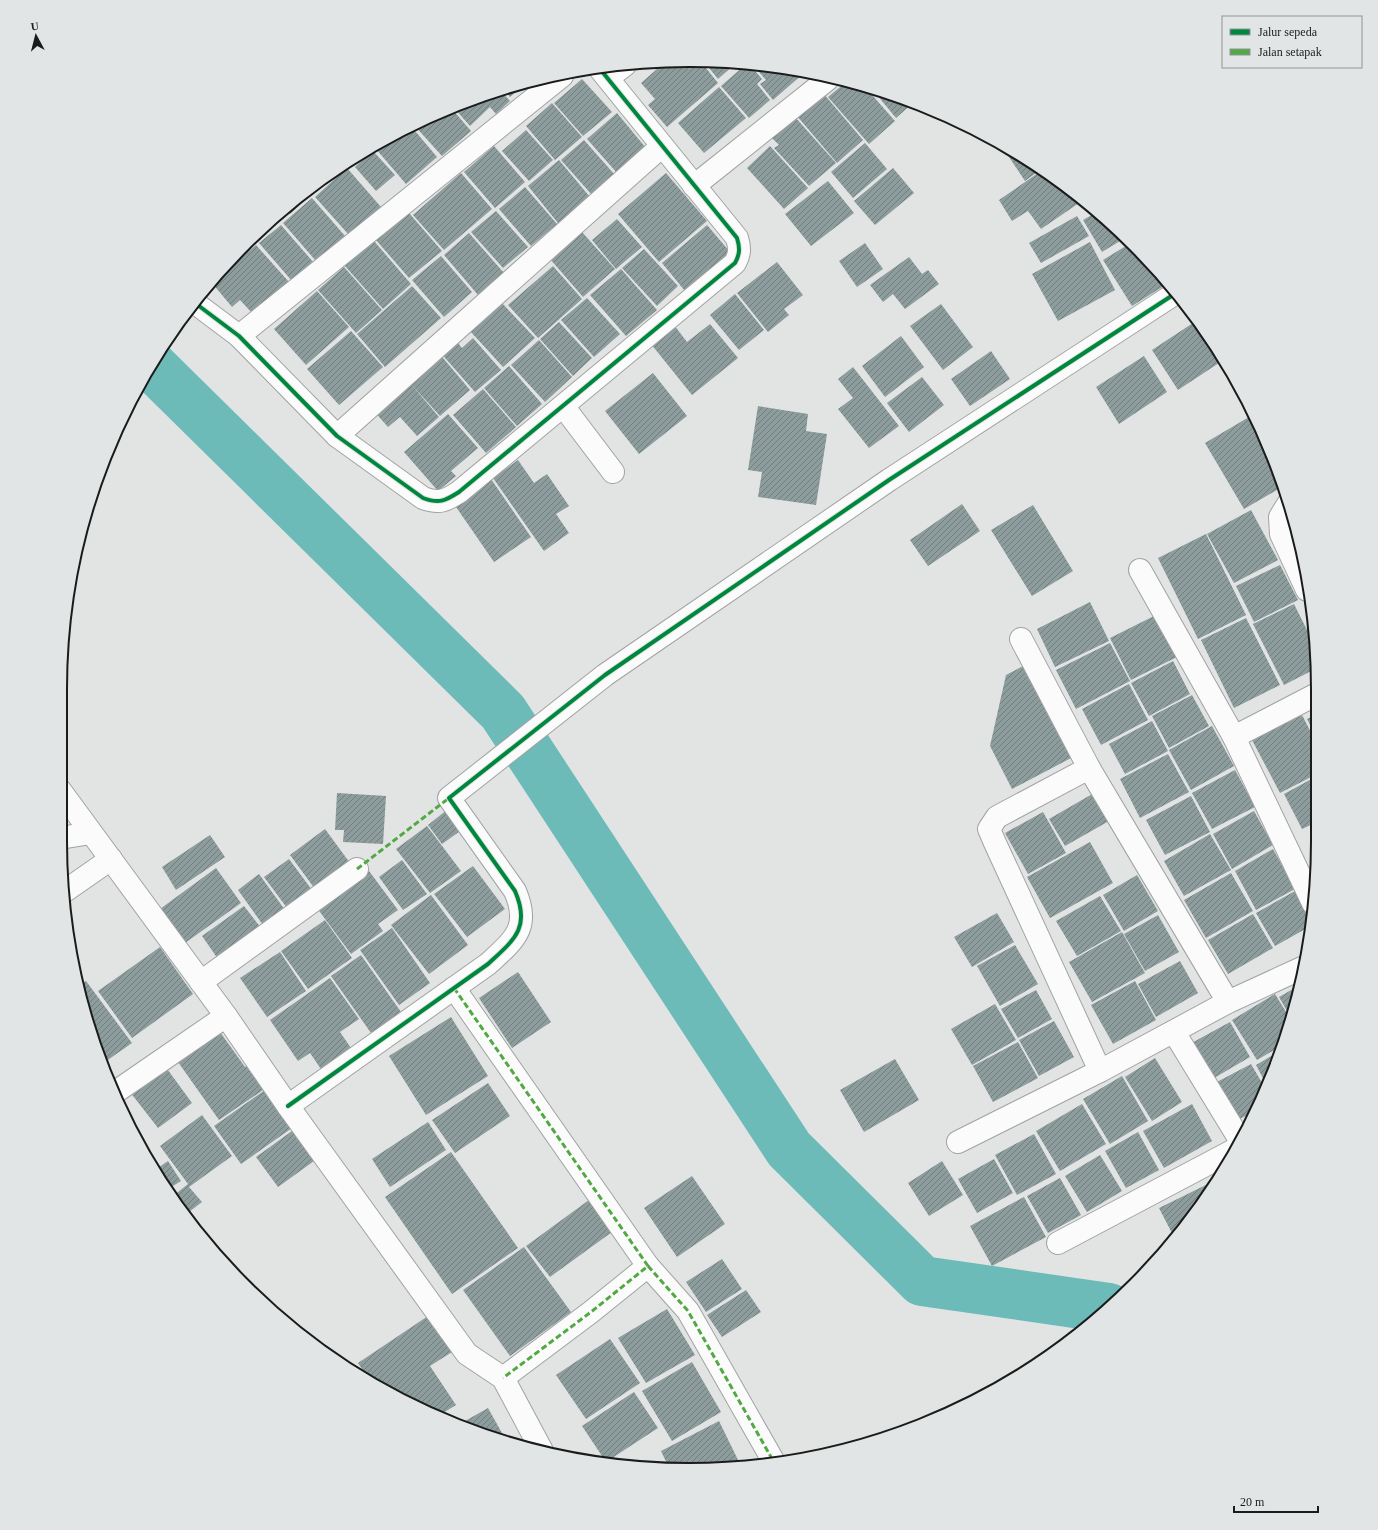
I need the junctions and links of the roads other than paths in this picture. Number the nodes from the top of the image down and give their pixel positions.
1 (604, 74) edge
2 (554, 82) edge
3 (824, 82) edge
4 (662, 146) junction
5 (694, 186) junction
6 (1171, 297) edge
7 (199, 306) edge
8 (239, 336) junction
9 (563, 406) junction
10 (337, 436) junction
11 (613, 472) dead end
12 (1284, 510) edge
13 (1140, 570) dead end
14 (1300, 576) edge
15 (1021, 639) dead end
16 (1311, 697) edge
17 (1234, 737) junction
18 (1089, 768) junction
19 (67, 800) edge
20 (91, 833) junction
21 (67, 837) edge
22 (111, 859) junction
23 (357, 869) dead end
24 (69, 888) edge
25 (1309, 894) edge
26 (1297, 970) edge
27 (201, 982) junction
28 (454, 988) junction
29 (1228, 1002) junction
30 (226, 1016) junction
31 (1174, 1032) junction
32 (1100, 1071) junction
33 (119, 1090) edge
34 (288, 1106) junction
35 (1237, 1135) edge
36 (958, 1142) dead end
37 (1227, 1154) edge
38 (1058, 1242) dead end
39 (648, 1266) junction
40 (503, 1378) junction
41 (538, 1444) edge
42 (771, 1458) edge

1 - 4 street
2 - 8 street
3 - 5 street
4 - 5 street
4 - 10 street
5 - 9 street
6 - 28 street
7 - 8 street
8 - 10 street
9 - 10 street
9 - 11 street
12 - 14 street
13 - 17 street
15 - 18 street
16 - 17 street
17 - 25 street
18 - 29 street
18 - 32 street
19 - 20 street
20 - 21 street
20 - 22 street
22 - 24 street
22 - 27 street
23 - 27 street
26 - 29 street
27 - 30 street
28 - 34 street
28 - 39 street
29 - 31 street
30 - 33 street
30 - 34 street
31 - 32 street
31 - 35 street
32 - 36 street
34 - 40 street
37 - 38 street
39 - 40 street
39 - 42 street
40 - 41 street

